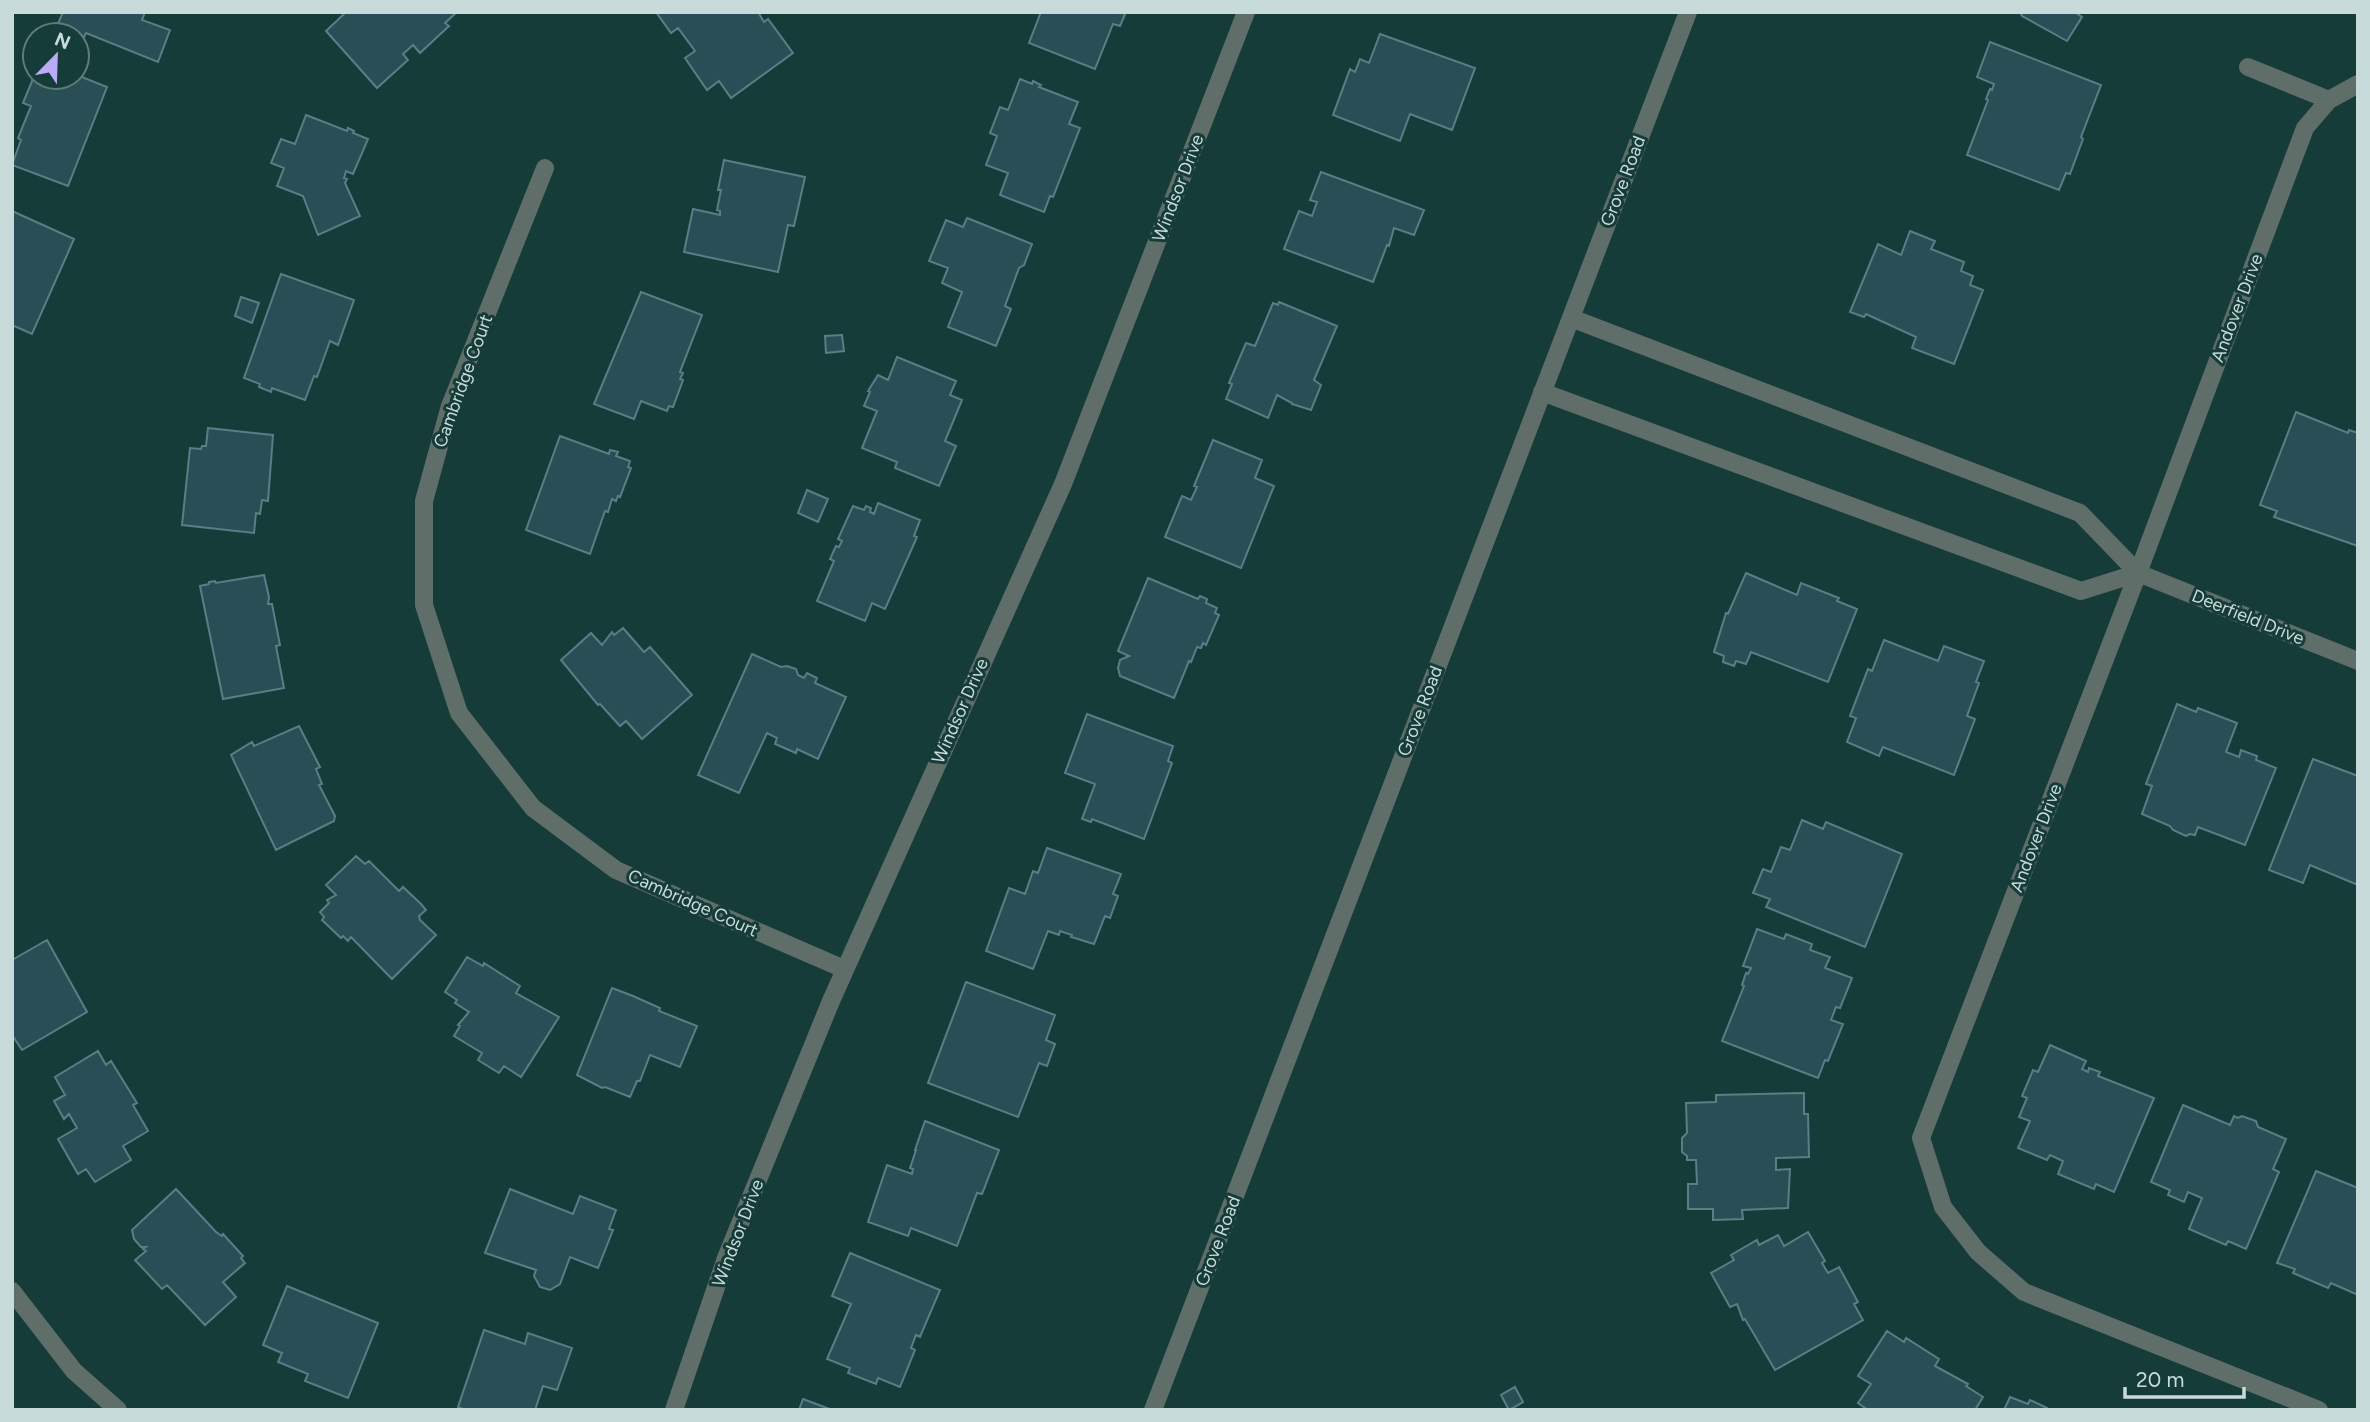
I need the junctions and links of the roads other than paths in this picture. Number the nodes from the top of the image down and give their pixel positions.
1 (1245, 12) edge
2 (1688, 12) edge
3 (2248, 67) dead end
4 (2358, 84) edge
5 (2329, 100) junction
6 (545, 168) dead end
7 (1571, 318) junction
8 (1542, 392) junction
9 (2138, 573) junction
10 (2358, 661) edge
11 (844, 970) junction
12 (12, 1291) edge
13 (118, 1410) edge
14 (674, 1410) edge
15 (1153, 1410) edge
16 (2319, 1410) edge

1 - 11 street, Windsor Drive
2 - 7 street, Grove Road
3 - 5 street
4 - 5 street, Andover Drive
5 - 9 street, Andover Drive
6 - 11 street, Cambridge Court
7 - 8 street, Grove Road
7 - 9 street
8 - 9 street
8 - 15 street, Grove Road
9 - 10 street, Deerfield Drive
9 - 16 street, Andover Drive
11 - 14 street, Windsor Drive
12 - 13 street

